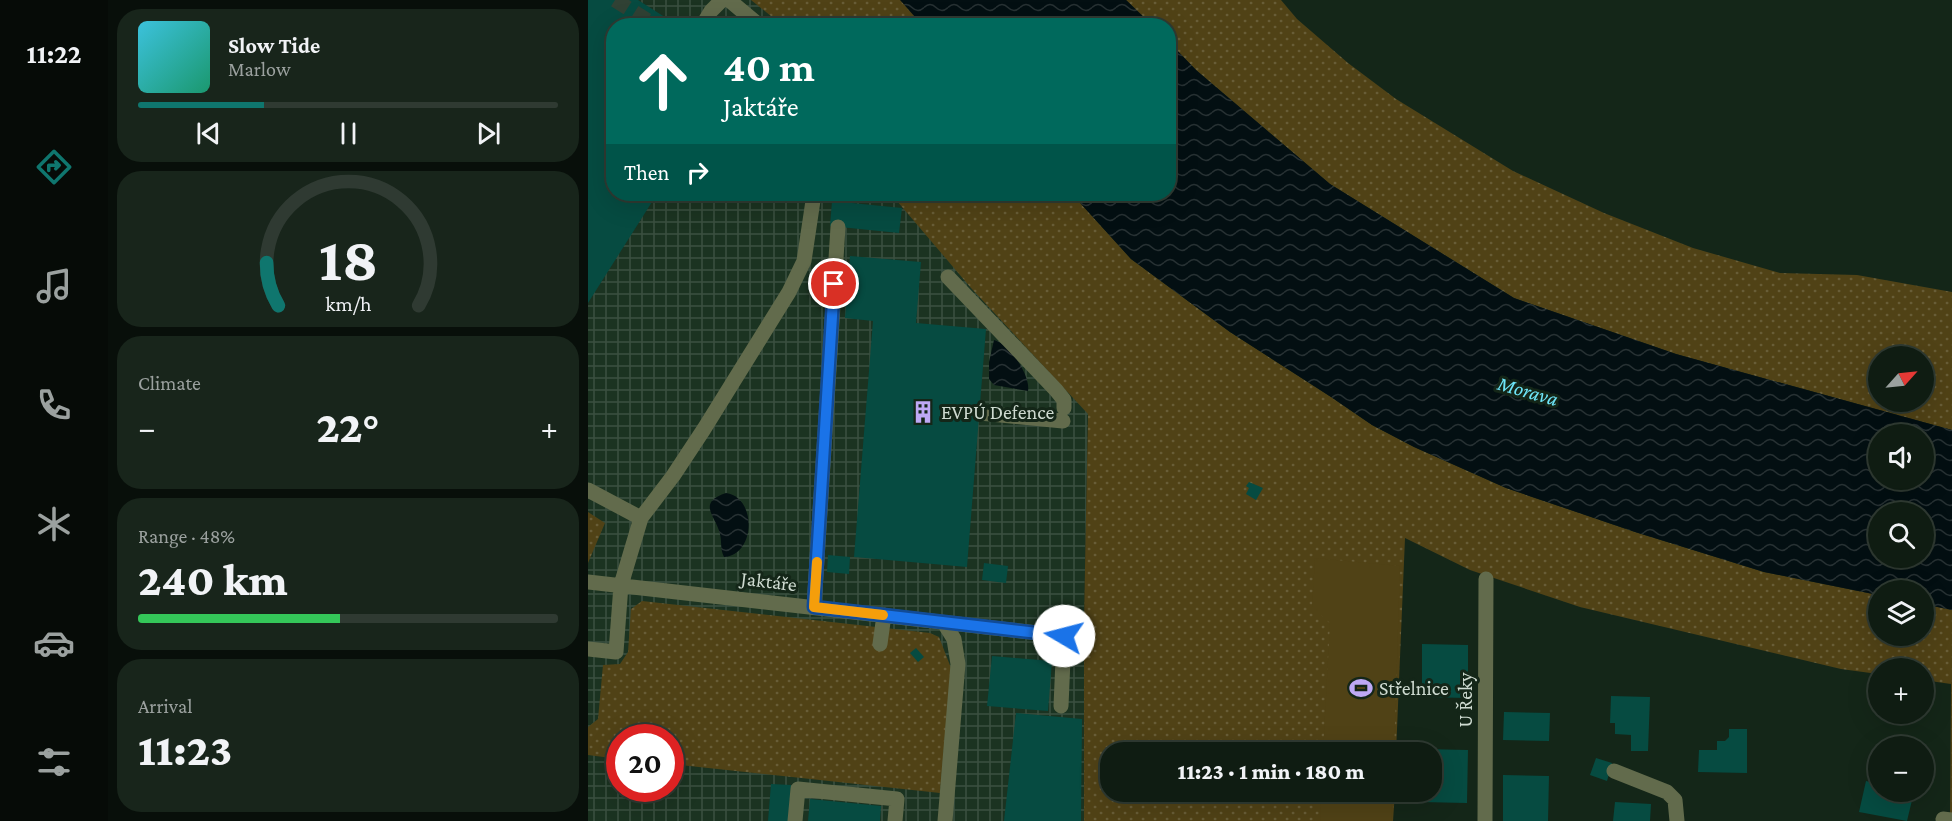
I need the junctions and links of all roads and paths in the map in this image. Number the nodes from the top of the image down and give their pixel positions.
1 (722, 0) edge
2 (729, 0) edge
3 (707, 18) edge
4 (750, 18) edge
5 (813, 201) edge
6 (838, 227) dead end
7 (948, 276) dead end
8 (980, 413) dead end
9 (588, 490) edge
10 (640, 518) junction
11 (1486, 579) dead end
12 (588, 582) edge
13 (621, 585) junction
14 (814, 607) junction
15 (884, 615) junction
16 (944, 623) junction
17 (880, 644) dead end
18 (588, 649) edge
19 (1061, 706) dead end
20 (1614, 771) dead end
21 (795, 821) edge
22 (895, 821) edge
23 (945, 821) edge
24 (1485, 821) edge
25 (1677, 821) edge

1 - 3 street
2 - 4 street
5 - 10 street
6 - 14 street
7 - 8 street
9 - 10 street
10 - 13 street
11 - 24 street, U Řeky
12 - 13 street, Jaktáře
13 - 14 street, Jaktáře
13 - 18 street
14 - 15 street, Jaktáře
15 - 16 street, Jaktáře
15 - 17 street
16 - 19 street, Jaktáře
16 - 23 street
20 - 25 street
21 - 22 street

